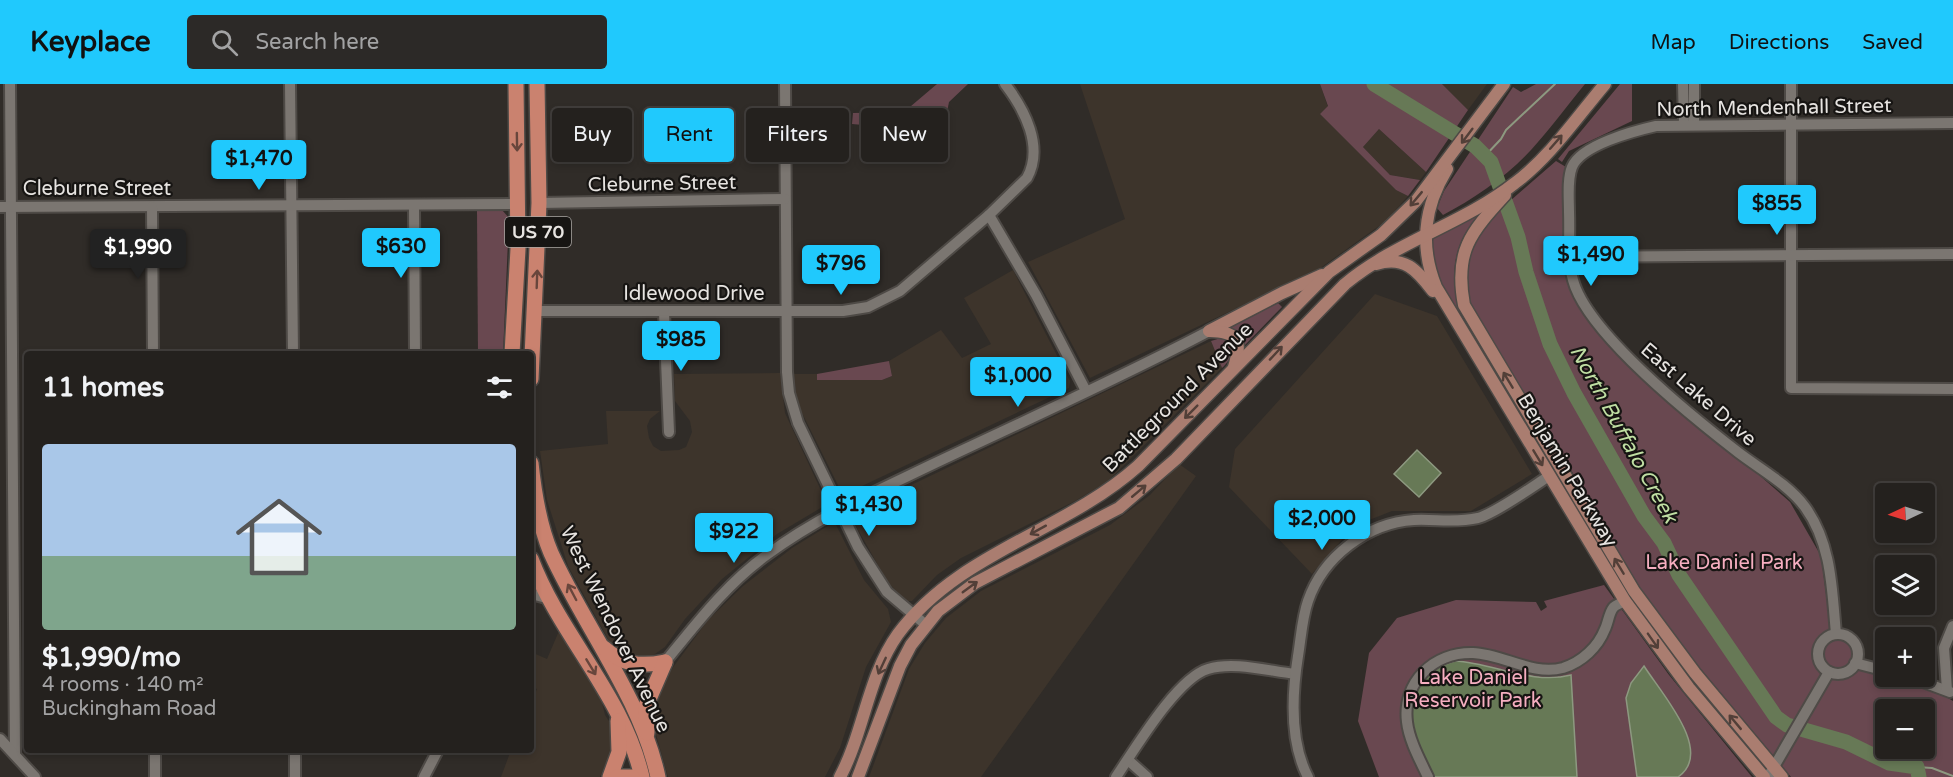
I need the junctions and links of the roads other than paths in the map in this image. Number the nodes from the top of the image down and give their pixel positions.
1 (10, 84) edge
2 (290, 84) edge
3 (516, 84) edge
4 (528, 84) edge
5 (537, 84) edge
6 (785, 84) edge
7 (1005, 84) edge
8 (1504, 84) edge
9 (1605, 84) edge
10 (1683, 84) edge
11 (1694, 84) edge
12 (1791, 84) edge
13 (537, 120) junction
14 (1791, 123) junction
15 (1953, 123) edge
16 (1689, 124) junction
17 (1453, 154) junction
18 (1572, 167) joint
19 (785, 199) junction
20 (1494, 202) junction
21 (539, 203) junction
22 (518, 204) junction
23 (291, 205) junction
24 (414, 205) junction
25 (6, 207) edge
26 (152, 207) junction
27 (989, 215) junction
28 (1425, 233) junction
29 (1953, 254) edge
30 (1791, 256) junction
31 (1570, 257) junction
32 (1364, 268) junction
33 (1329, 272) junction
34 (1447, 309) junction
35 (536, 311) junction
36 (787, 311) junction
37 (664, 312) junction
38 (1209, 331) junction
39 (153, 351) edge
40 (292, 351) edge
41 (415, 351) edge
42 (512, 351) edge
43 (533, 351) edge
44 (1232, 370) junction
45 (1953, 389) edge
46 (1086, 391) junction
47 (669, 432) dead end
48 (1549, 476) junction
49 (534, 486) edge
50 (840, 509) junction
51 (534, 565) edge
52 (534, 595) edge
53 (550, 599) junction
54 (1625, 601) junction
55 (913, 616) junction
56 (926, 626) junction
57 (1953, 626) edge
58 (1836, 634) junction
59 (599, 644) junction
60 (665, 662) junction
61 (1856, 663) junction
62 (1875, 668) edge
63 (1829, 672) junction
64 (1295, 674) junction
65 (1935, 686) edge
66 (1950, 692) edge
67 (616, 709) junction
68 (0, 739) edge
69 (650, 748) junction
70 (155, 753) edge
71 (295, 753) edge
72 (436, 753) edge
73 (15, 754) junction
74 (1128, 760) junction
75 (1771, 769) edge
76 (657, 773) edge
77 (35, 777) edge
78 (155, 777) edge
79 (295, 777) edge
80 (424, 777) edge
81 (610, 777) edge
82 (617, 777) edge
83 (632, 777) edge
84 (642, 777) edge
85 (840, 777) edge
86 (858, 777) edge
87 (1116, 777) edge
88 (1147, 777) edge
89 (1308, 777) edge
90 (1428, 777) edge
91 (1782, 777) edge

1 - 25 street
2 - 23 street
3 -> 22 highway, US 70
4 - 13 highway
5 - 13 highway, US 70
6 - 19 street
7 - 27 street, Idlewood Drive
8 -> 17 main road, Battleground Avenue
20 -> 9 main road
10 - 16 street
11 - 16 street
12 - 14 street
13 - 21 highway, US 70
14 - 15 street, North Mendenhall Street
14 - 16 street, North Mendenhall Street
14 - 30 street
16 - 18 street, North Mendenhall Street
17 - 28 main road, Benjamin Parkway
17 -> 33 main road, Battleground Avenue
18 - 31 street, East Lake Drive
19 - 21 street, Cleburne Street
19 - 36 street
20 - 28 main road, Battleground Avenue
75 -> 20 main road, Benjamin Parkway
35 -> 21 highway, US 70
22 - 24 street, Cleburne Street
22 - 42 highway, US 70
23 - 24 street, Cleburne Street
23 - 26 street, Cleburne Street
23 - 40 street
24 - 41 street
25 - 26 street, Cleburne Street
25 - 73 street
26 - 39 street
27 - 36 street, Idlewood Drive
27 - 46 street
28 - 32 main road, Battleground Avenue
28 - 34 main road, Benjamin Parkway
29 - 30 street
30 - 31 street
30 - 45 street
31 - 58 street, East Lake Drive
32 - 34 main road
56 -> 32 main road, Battleground Avenue
33 - 38 main road
33 - 44 main road, Battleground Avenue
34 -> 48 main road, Benjamin Parkway
35 - 37 street, Idlewood Drive
35 - 43 highway, US 70
36 - 37 street, Idlewood Drive
36 - 50 street
37 - 47 street
38 - 44 main road
38 - 46 street
44 -> 55 main road, Battleground Avenue
46 - 50 street
48 - 54 main road, Benjamin Parkway
48 - 64 street
59 -> 49 highway, West Wendover Avenue
50 - 55 street
50 - 60 street
51 - 53 highway, West Wendover Avenue
52 - 53 street
53 -> 67 highway, West Wendover Avenue
54 -> 75 main road, Benjamin Parkway
54 - 90 street
55 - 56 street
55 -> 85 main road, Battleground Avenue
56 - 86 main road, Battleground Avenue
57 - 66 street
58 - 61 street
58 - 63 street
59 - 60 highway
59 - 69 highway, West Wendover Avenue
60 - 69 highway
61 - 62 street
61 - 63 street
63 - 75 street
64 - 74 street
64 - 89 street
65 - 66 street
67 - 81 highway
67 - 84 highway, West Wendover Avenue
68 - 73 street
69 - 76 highway, West Wendover Avenue
70 - 78 street
71 - 79 street
72 - 80 street
73 - 77 street
74 - 87 street
74 - 88 street
75 - 91 main road, Benjamin Parkway
82 - 83 highway

